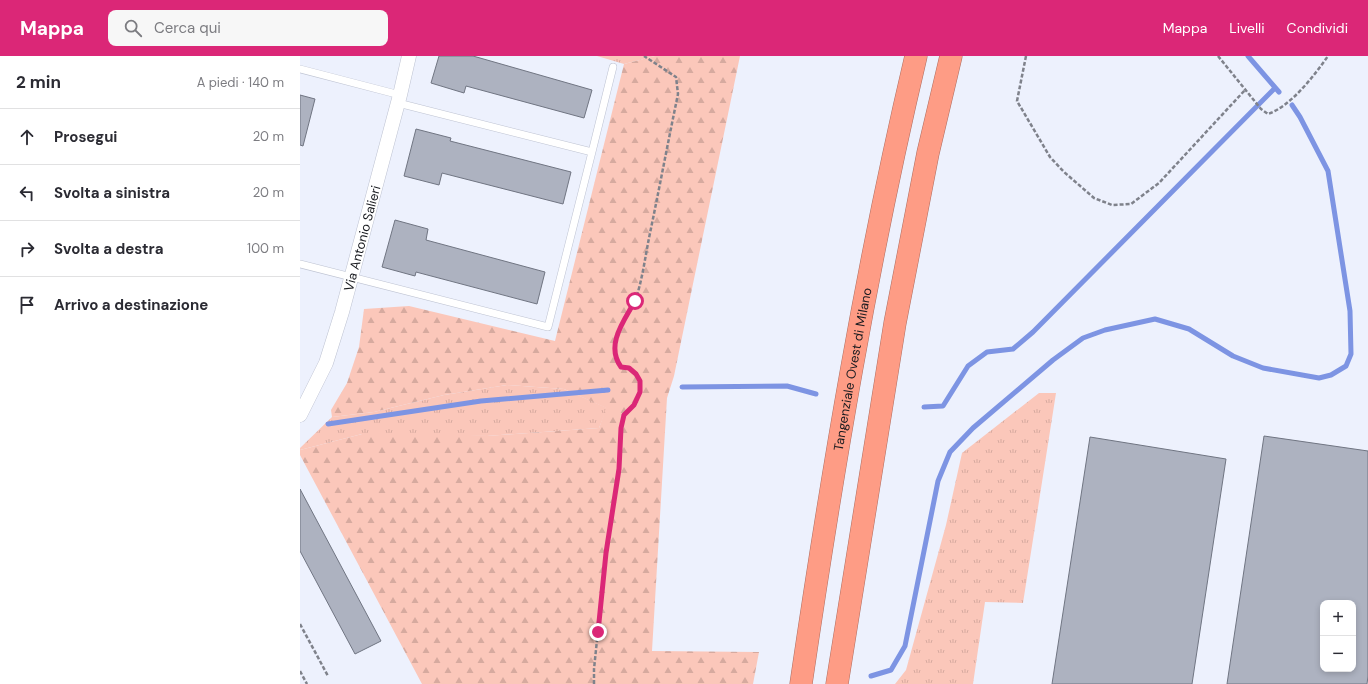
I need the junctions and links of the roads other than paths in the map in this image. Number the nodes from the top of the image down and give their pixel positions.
1 (409, 56) edge
2 (916, 56) edge
3 (951, 56) edge
4 (613, 67) dead end
5 (300, 69) edge
6 (399, 99) junction
7 (592, 152) junction
8 (300, 264) edge
9 (352, 277) junction
10 (300, 415) edge
11 (801, 684) edge
12 (837, 684) edge

1 - 6 street, Via Antonio Salieri
2 - 11 highway, Tangenziale Ovest di Milano
3 - 12 highway
4 - 7 lane
5 - 6 lane
6 - 7 lane
6 - 9 street, Via Antonio Salieri
7 - 9 lane
8 - 9 lane
9 - 10 street, Via Antonio Salieri

